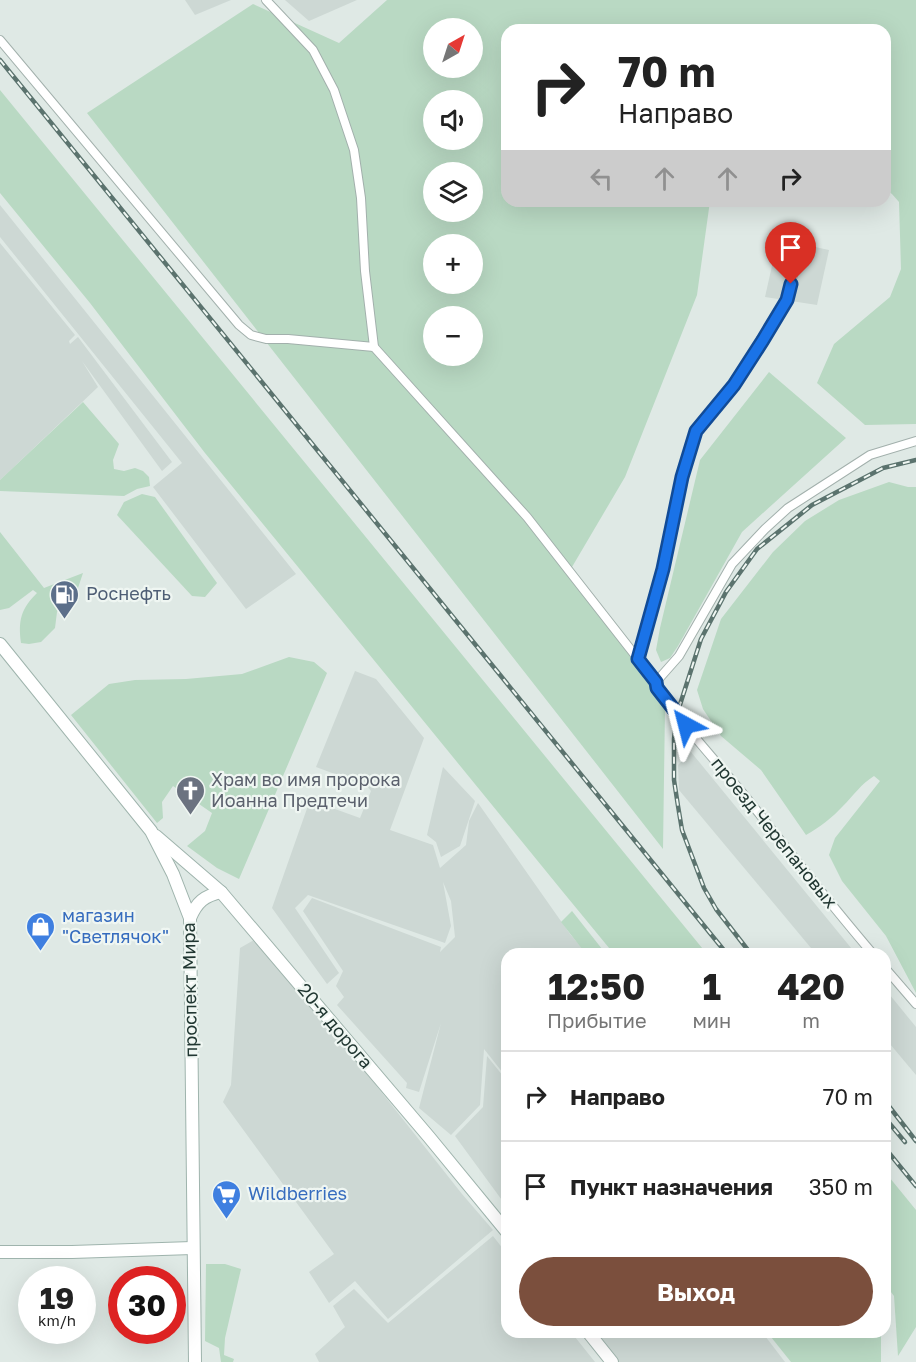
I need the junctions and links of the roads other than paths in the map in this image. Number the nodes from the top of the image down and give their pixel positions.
1 (266, 0) edge
2 (0, 40) edge
3 (798, 253) dead end
4 (374, 347) junction
5 (916, 441) edge
6 (0, 644) edge
7 (638, 659) junction
8 (656, 682) junction
9 (151, 831) junction
10 (221, 892) junction
11 (190, 918) junction
12 (868, 948) edge
13 (891, 975) edge
14 (916, 1004) edge
15 (501, 1225) edge
16 (192, 1248) junction
17 (0, 1252) edge
18 (593, 1338) edge
19 (195, 1362) edge
20 (612, 1362) edge

1 - 4 street
2 - 4 street
3 - 7 street
4 - 7 street, проезд Черепановых
5 - 8 street
6 - 9 main road, проспект Мира
7 - 8 street, проезд Черепановых
8 - 12 street, проезд Черепановых
9 - 10 main road, 20-я дорога
9 - 11 main road, проспект Мира
10 - 11 main road
10 - 15 main road, 20-я дорога
11 - 16 main road, проспект Мира
13 - 14 street
16 - 17 main road
16 - 19 main road, проспект Мира
18 - 20 main road

